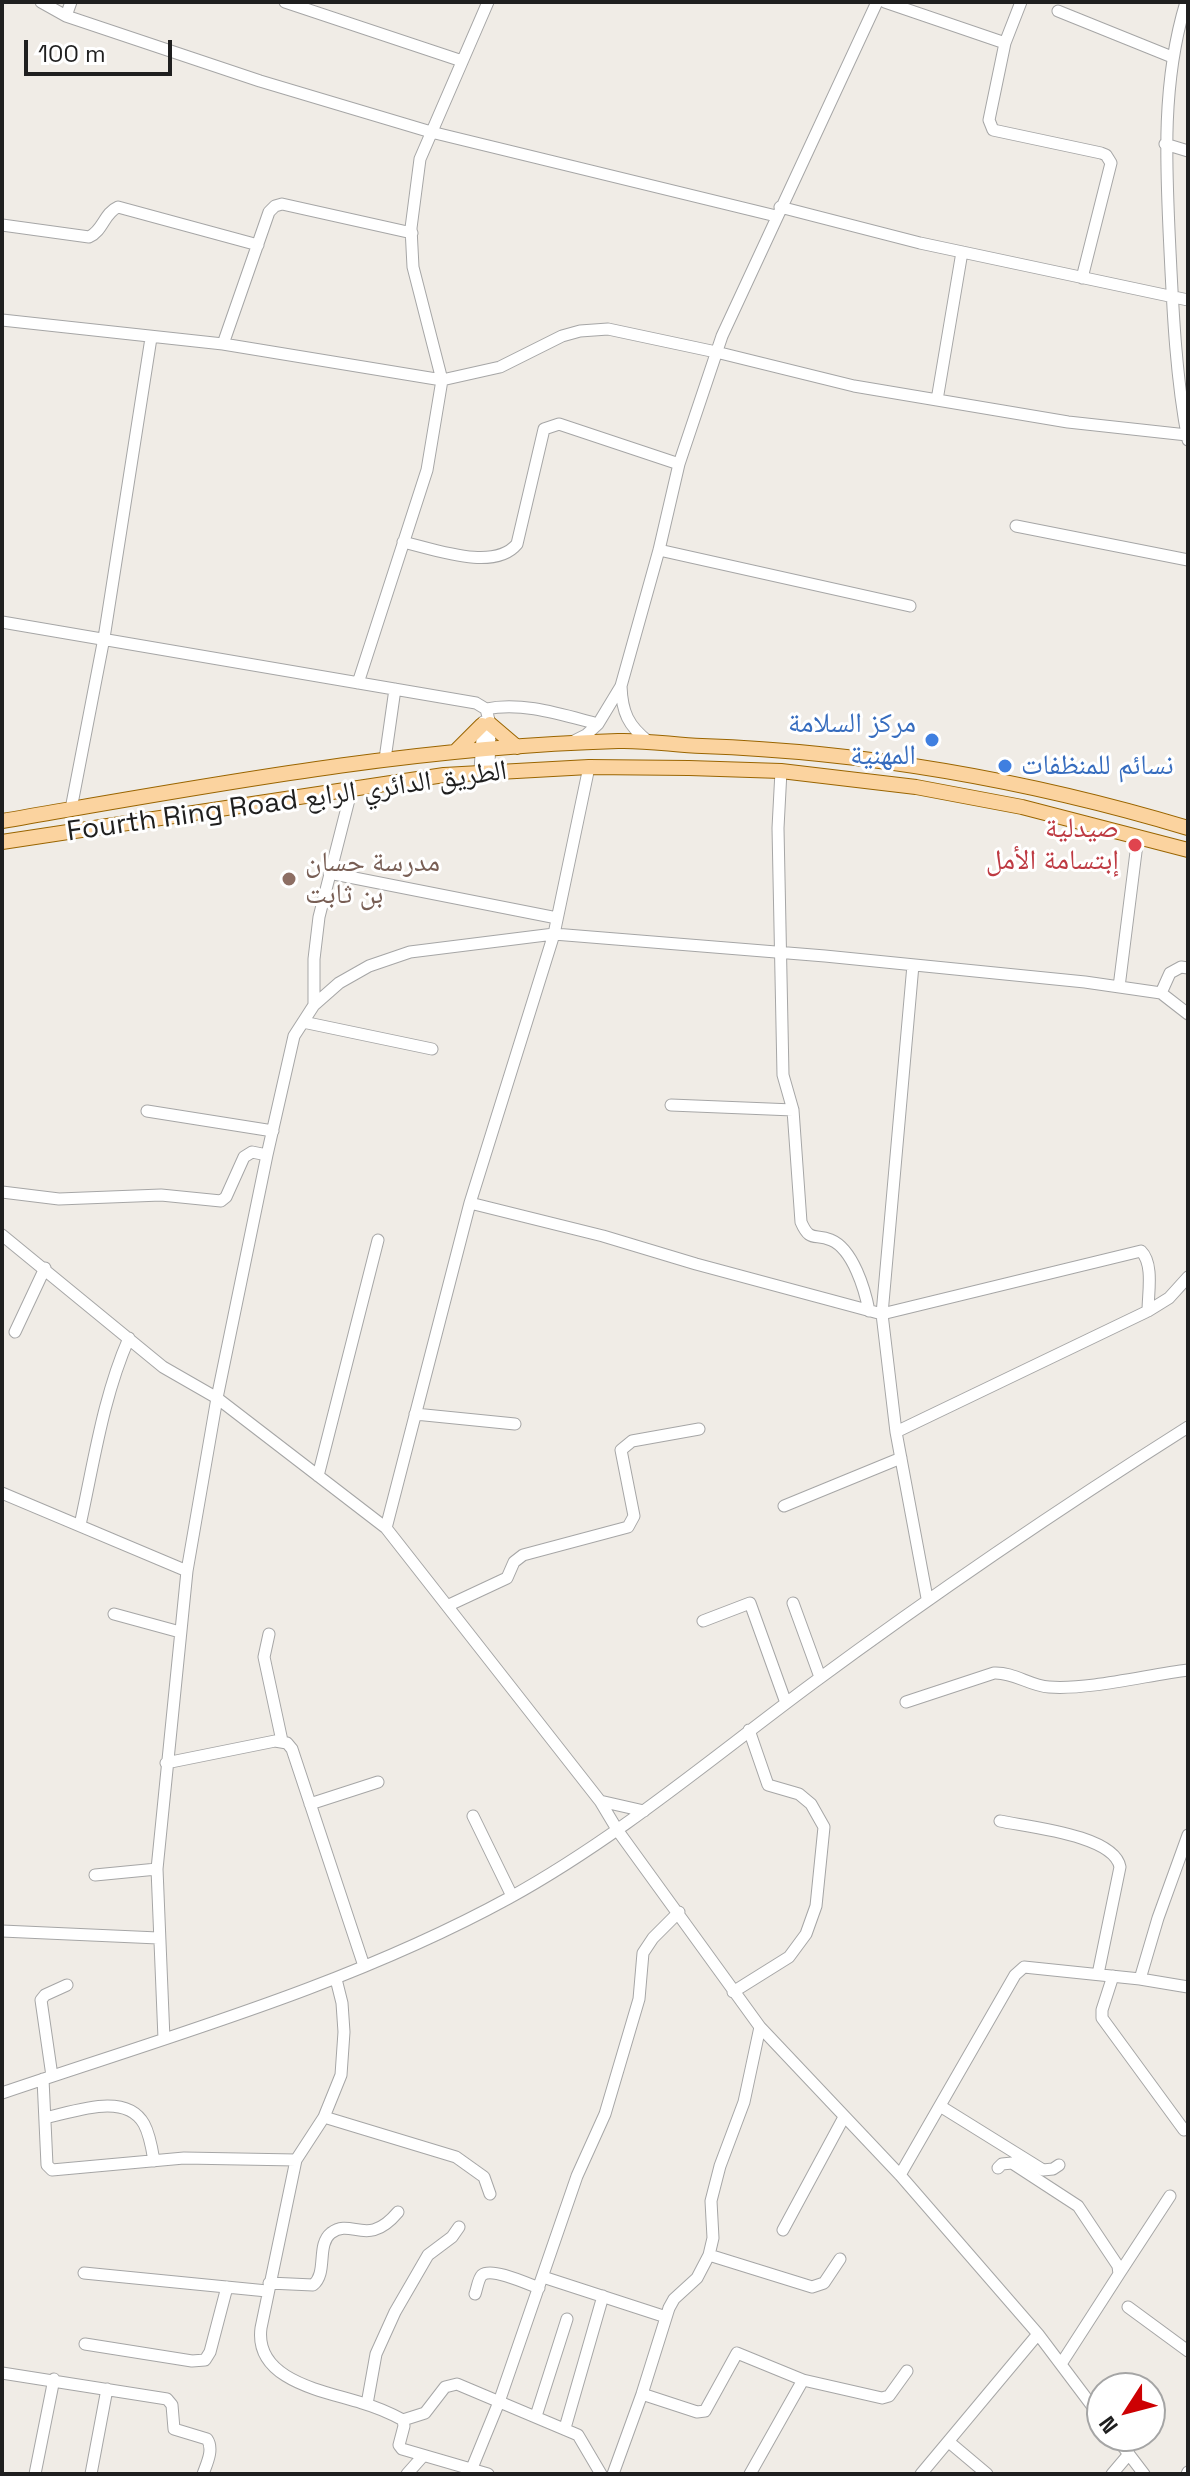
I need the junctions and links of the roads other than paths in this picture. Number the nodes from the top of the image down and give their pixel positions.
1 (41, 2) edge
2 (71, 2) edge
3 (285, 2) edge
4 (488, 2) edge
5 (877, 2) edge
6 (885, 2) edge
7 (1021, 2) edge
8 (1186, 2) edge
9 (1058, 11) dead end
10 (66, 16) junction
11 (1005, 43) junction
12 (1172, 57) junction
13 (462, 61) junction
14 (431, 132) junction
15 (1165, 144) junction
16 (1188, 151) edge
17 (778, 211) junction
18 (2, 225) edge
19 (412, 233) junction
20 (258, 245) junction
21 (962, 252) junction
22 (1082, 278) junction
23 (1172, 298) junction
24 (1188, 300) edge
25 (2, 320) edge
26 (151, 338) junction
27 (223, 344) junction
28 (716, 352) junction
29 (442, 380) junction
30 (937, 400) junction
31 (1187, 438) edge
32 (679, 464) junction
33 (1016, 526) dead end
34 (403, 542) junction
35 (659, 550) junction
36 (1188, 560) edge
37 (910, 606) dead end
38 (2, 622) edge
39 (104, 638) junction
40 (358, 683) junction
41 (621, 686) junction
42 (395, 689) junction
43 (486, 718) junction
44 (598, 724) junction
45 (649, 742) junction
46 (567, 744) junction
47 (517, 747) junction
48 (485, 750) junction
49 (455, 752) junction
50 (385, 759) junction
51 (589, 767) junction
52 (484, 771) junction
53 (781, 771) junction
54 (352, 788) junction
55 (71, 809) junction
56 (2, 821) edge
57 (1188, 828) edge
58 (1138, 836) junction
59 (2, 842) edge
60 (1188, 850) edge
61 (329, 873) junction
62 (557, 918) junction
63 (554, 934) junction
64 (781, 955) junction
65 (913, 965) junction
66 (1188, 968) edge
67 (1119, 987) junction
68 (1161, 993) junction
69 (314, 1005) junction
70 (1188, 1014) edge
71 (303, 1022) junction
72 (432, 1049) dead end
73 (671, 1105) dead end
74 (793, 1110) junction
75 (147, 1111) dead end
76 (273, 1131) junction
77 (267, 1155) junction
78 (2, 1192) edge
79 (470, 1203) junction
80 (2, 1235) edge
81 (378, 1240) dead end
82 (45, 1268) junction
83 (1188, 1277) edge
84 (869, 1311) junction
85 (1148, 1311) junction
86 (882, 1314) junction
87 (15, 1332) dead end
88 (129, 1338) junction
89 (217, 1398) junction
90 (415, 1414) junction
91 (515, 1424) dead end
92 (1188, 1427) edge
93 (699, 1429) dead end
94 (896, 1432) junction
95 (901, 1458) junction
96 (318, 1476) junction
97 (2, 1493) edge
98 (784, 1506) dead end
99 (80, 1525) junction
100 (386, 1528) junction
101 (187, 1571) junction
102 (927, 1598) junction
103 (793, 1603) dead end
104 (447, 1606) junction
105 (114, 1614) dead end
106 (703, 1621) dead end
107 (180, 1632) junction
108 (269, 1634) dead end
109 (1188, 1670) edge
110 (820, 1677) junction
111 (906, 1702) dead end
112 (786, 1703) junction
113 (749, 1730) junction
114 (282, 1741) junction
115 (166, 1763) junction
116 (378, 1782) dead end
117 (600, 1801) junction
118 (310, 1804) junction
119 (644, 1811) junction
120 (473, 1816) dead end
121 (1000, 1821) dead end
122 (618, 1831) junction
123 (1188, 1835) edge
124 (157, 1869) junction
125 (95, 1875) dead end
126 (512, 1896) junction
127 (679, 1912) junction
128 (2, 1931) edge
129 (158, 1938) junction
130 (364, 1966) junction
131 (1098, 1974) junction
132 (1113, 1976) junction
133 (336, 1979) junction
134 (1140, 1979) junction
135 (67, 1985) dead end
136 (1188, 1987) edge
137 (733, 1992) junction
138 (760, 2027) junction
139 (164, 2039) junction
140 (47, 2078) junction
141 (2, 2093) edge
142 (940, 2106) junction
143 (324, 2117) junction
144 (844, 2117) junction
145 (45, 2118) junction
146 (1187, 2130) edge
147 (296, 2160) junction
148 (154, 2161) junction
149 (1059, 2165) dead end
150 (998, 2168) dead end
151 (900, 2175) junction
152 (490, 2194) dead end
153 (1170, 2196) dead end
154 (398, 2212) dead end
155 (459, 2227) dead end
156 (783, 2230) dead end
157 (709, 2255) junction
158 (840, 2259) dead end
159 (84, 2273) dead end
160 (1119, 2274) junction
161 (541, 2282) junction
162 (227, 2287) junction
163 (268, 2287) junction
164 (475, 2294) dead end
165 (603, 2296) junction
166 (1128, 2307) dead end
167 (666, 2317) junction
168 (567, 2319) dead end
169 (1038, 2334) junction
170 (85, 2344) dead end
171 (1188, 2351) edge
172 (1061, 2364) junction
173 (907, 2371) dead end
174 (2, 2373) edge
175 (54, 2379) junction
176 (803, 2380) junction
177 (107, 2389) junction
178 (642, 2394) junction
179 (1086, 2398) edge
180 (499, 2402) junction
181 (367, 2404) junction
182 (536, 2416) junction
183 (403, 2420) junction
184 (565, 2428) junction
185 (949, 2442) junction
186 (1129, 2454) joint
187 (423, 2456) junction
188 (472, 2468) junction
189 (35, 2474) edge
190 (91, 2474) edge
191 (203, 2474) edge
192 (407, 2474) edge
193 (488, 2474) edge
194 (601, 2474) edge
195 (613, 2474) edge
196 (750, 2474) edge
197 (921, 2474) edge
198 (987, 2474) edge
199 (1112, 2474) edge
200 (1144, 2474) edge

1 - 10 street
2 - 10 street
3 - 13 street
4 - 13 street
5 - 17 street
6 - 11 street
7 - 11 street
8 - 12 street
9 - 12 street
10 - 14 street
11 - 22 street
12 - 15 street
13 - 14 street
14 - 17 street
14 - 19 street
15 - 16 street
15 - 23 street
17 - 21 street
17 - 28 street
18 - 20 street
19 - 20 street
19 - 29 street
20 - 27 street
21 - 22 street
21 - 30 street
22 - 23 street
23 - 24 street
23 - 31 street
25 - 26 street
26 - 27 street
26 - 39 street
27 - 29 street
28 - 29 street
28 - 30 street
28 - 32 street
29 - 34 street
30 - 31 street
32 - 34 street
32 - 35 street
33 - 36 street
34 - 40 street
35 - 37 street
35 - 41 street
38 - 39 street
39 - 40 street
39 - 55 street
40 - 42 street
41 - 44 street
41 - 45 street
42 - 43 street
42 - 50 street
43 - 44 street
43 - 47 main road
43 - 48 street
43 - 49 main road
44 - 46 street
45 - 46 main road
45 - 57 main road
46 - 47 main road
47 - 48 main road
48 - 49 main road
48 - 52 street
49 - 50 main road
50 - 55 main road
51 - 52 main road, Fourth Ring Road الطريق الدائري الرابع
51 - 53 main road, Fourth Ring Road الطريق الدائري الرابع
51 - 62 street
52 - 54 main road, Fourth Ring Road الطريق الدائري الرابع
53 - 58 main road, Fourth Ring Road الطريق الدائري الرابع
53 - 64 street
54 - 59 main road, Fourth Ring Road الطريق الدائري الرابع
54 - 61 street
55 - 56 main road
58 - 60 main road, Fourth Ring Road الطريق الدائري الرابع
58 - 67 street
61 - 62 street
61 - 69 street
62 - 63 street
63 - 64 street
63 - 69 street
63 - 79 street
64 - 65 street
64 - 74 street
65 - 67 street
65 - 86 street
66 - 68 street
67 - 68 street
68 - 70 street
69 - 71 street
71 - 72 street
71 - 76 street
73 - 74 street
74 - 84 street
75 - 76 street
76 - 77 street
77 - 78 street
77 - 89 street
79 - 84 street
79 - 90 street
80 - 82 street
81 - 96 street
82 - 87 street
82 - 88 street
83 - 85 street
84 - 86 street
85 - 86 street
85 - 94 street
86 - 94 street
88 - 89 street
88 - 99 street
89 - 96 street
89 - 101 street
90 - 91 street
90 - 100 street
92 - 102 street
93 - 104 street
94 - 95 street
95 - 98 street
95 - 102 street
96 - 100 street
97 - 99 street
99 - 101 street
100 - 104 street
101 - 107 street
102 - 110 street
103 - 110 street
104 - 117 street
105 - 107 street
106 - 112 street
107 - 115 street
108 - 114 street
109 - 111 street
110 - 112 street
112 - 113 street
113 - 119 street
113 - 137 street
114 - 115 street
114 - 118 street
115 - 124 street
116 - 118 street
117 - 119 street
117 - 122 street
118 - 130 street
119 - 122 street
120 - 126 street
121 - 131 street
122 - 126 street
122 - 127 street
123 - 134 street
124 - 125 street
124 - 129 street
126 - 130 street
127 - 137 street
127 - 161 street
128 - 129 street
129 - 139 street
130 - 133 street
131 - 132 street
131 - 142 street
132 - 134 street
132 - 146 street
133 - 139 street
133 - 143 street
134 - 136 street
135 - 140 street
137 - 138 street
138 - 144 street
138 - 157 street
139 - 140 street
140 - 141 street
140 - 145 street
142 - 149 street
142 - 151 street
143 - 147 street
143 - 152 street
144 - 151 street
144 - 156 street
145 - 148 street
145 - 148 street
147 - 148 street
147 - 163 street
150 - 160 street
151 - 169 street
153 - 160 street
154 - 163 street
155 - 181 street
157 - 158 street
157 - 167 street
159 - 162 street
160 - 172 street
161 - 164 street
161 - 165 street
161 - 180 street
162 - 163 street
162 - 170 street
163 - 181 street
165 - 167 street
165 - 184 street
166 - 171 street
167 - 178 street
168 - 182 street
169 - 172 street
169 - 185 street
172 - 179 street
173 - 176 street
174 - 175 street
175 - 177 street
175 - 189 street
176 - 178 street
176 - 196 street
177 - 190 street
177 - 191 street
178 - 195 street
180 - 182 street
180 - 183 street
180 - 188 street
181 - 183 street
182 - 184 street
183 - 187 street
184 - 194 street
185 - 197 street
185 - 198 street
186 - 199 street
186 - 200 street
187 - 188 street
187 - 192 street
188 - 193 street

